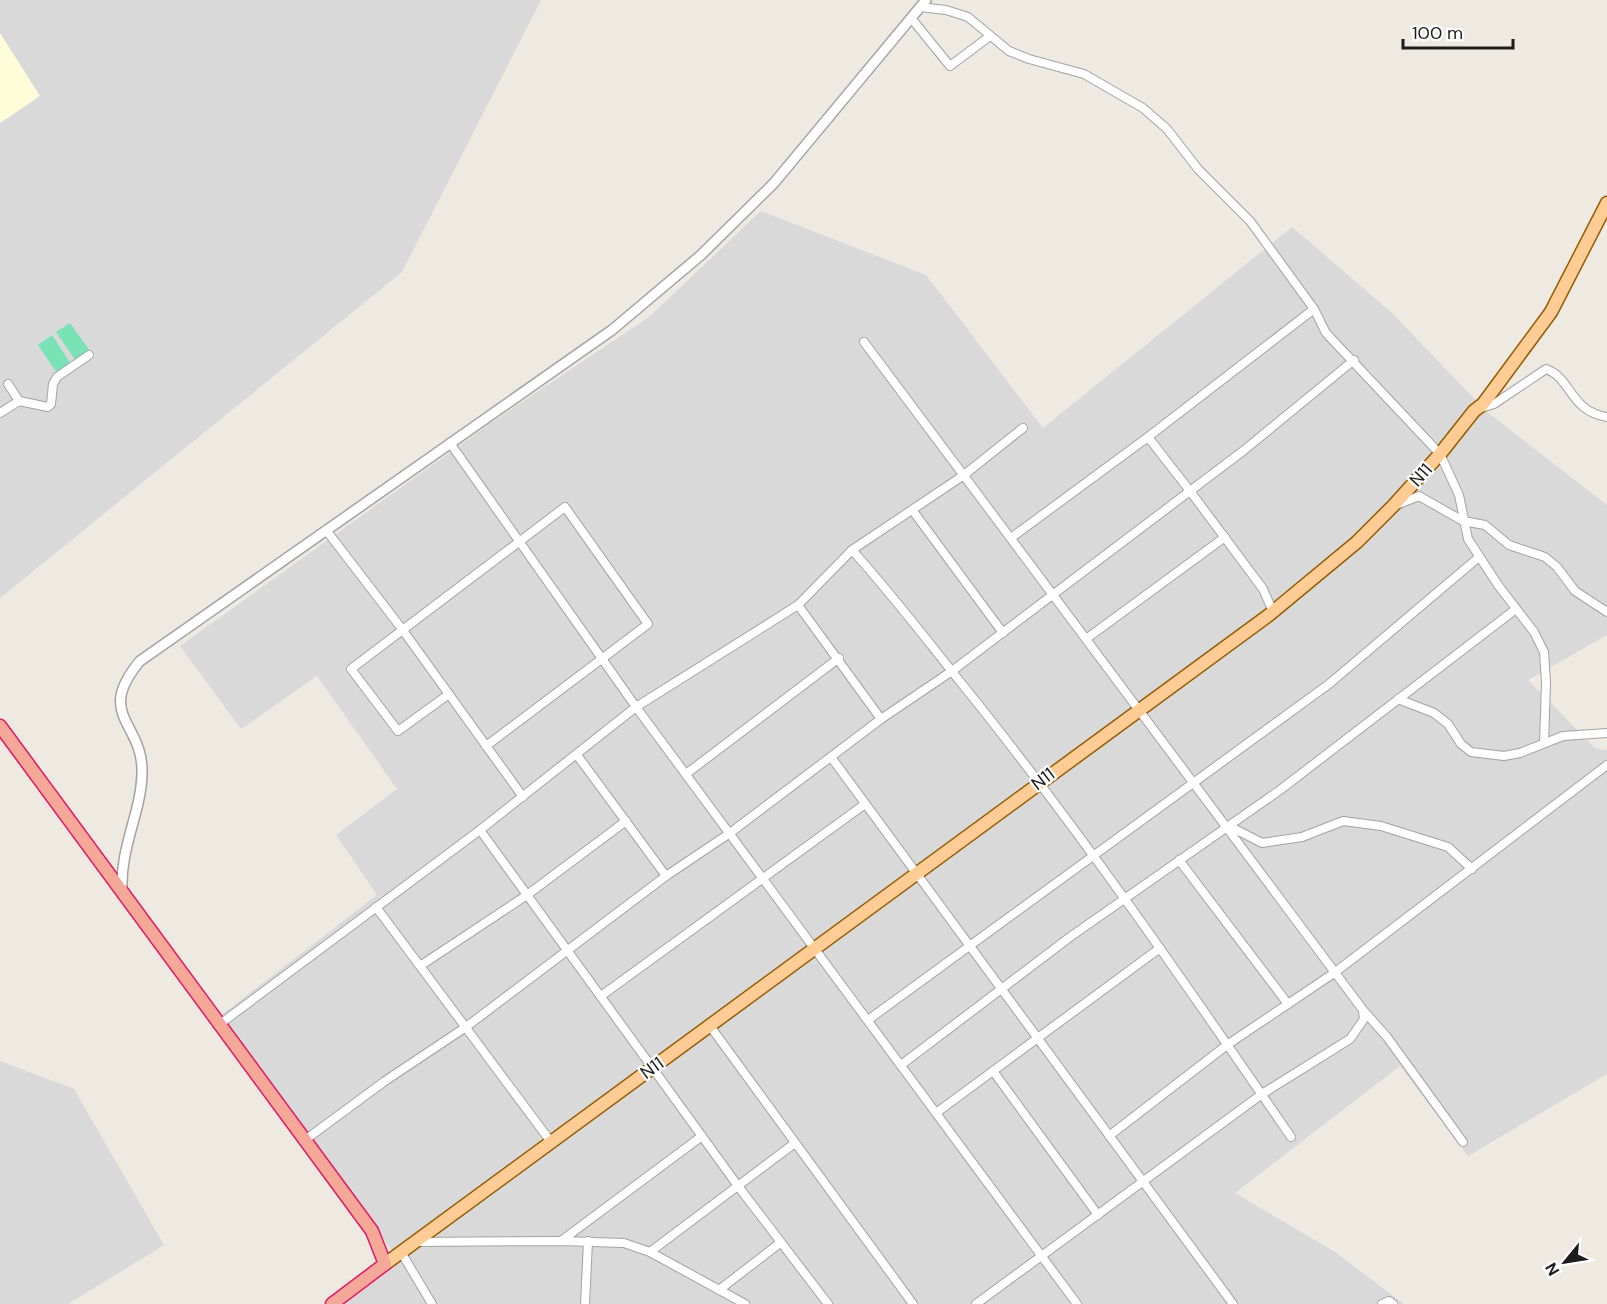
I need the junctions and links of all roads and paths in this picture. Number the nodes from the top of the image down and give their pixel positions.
1 (923, 3) edge
2 (911, 18) junction
3 (990, 36) junction
4 (1607, 203) edge
5 (1314, 309) junction
6 (864, 342) dead end
7 (89, 355) dead end
8 (1354, 360) junction
9 (8, 384) dead end
10 (19, 401) junction
11 (1474, 411) junction
12 (0, 413) edge
13 (1607, 417) edge
14 (1023, 428) dead end
15 (1148, 437) junction
16 (450, 443) junction
17 (1440, 454) junction
18 (964, 475) junction
19 (1190, 491) junction
20 (1393, 506) junction
21 (913, 511) junction
22 (1462, 520) junction
23 (326, 530) junction
24 (1225, 537) junction
25 (1011, 538) junction
26 (519, 542) junction
27 (852, 550) junction
28 (1479, 556) junction
29 (1052, 595) junction
30 (798, 605) junction
31 (1516, 609) junction
32 (1273, 612) junction
33 (1607, 612) edge
34 (402, 629) junction
35 (1003, 633) junction
36 (1086, 639) junction
37 (839, 658) junction
38 (602, 659) junction
39 (952, 671) junction
40 (449, 694) junction
41 (1398, 699) junction
42 (636, 707) junction
43 (1140, 709) junction
44 (881, 719) junction
45 (0, 726) edge
46 (1607, 733) edge
47 (1544, 743) junction
48 (486, 746) junction
49 (578, 754) junction
50 (831, 757) junction
51 (1607, 765) edge
52 (686, 774) junction
53 (1040, 782) junction
54 (1194, 783) junction
55 (523, 797) junction
56 (865, 804) junction
57 (626, 821) junction
58 (1227, 828) junction
59 (480, 830) junction
60 (730, 833) junction
61 (1093, 856) junction
62 (1179, 861) junction
63 (1472, 869) junction
64 (917, 874) junction
65 (666, 876) junction
66 (762, 877) junction
67 (122, 891) junction
68 (527, 895) junction
69 (1125, 898) junction
70 (376, 907) junction
71 (969, 946) junction
72 (815, 948) junction
73 (1160, 948) junction
74 (568, 951) junction
75 (420, 966) junction
76 (1334, 973) junction
77 (1002, 990) junction
78 (601, 996) junction
79 (1288, 1004) junction
80 (1363, 1010) junction
81 (868, 1020) junction
82 (220, 1024) junction
83 (710, 1026) junction
84 (466, 1027) junction
85 (1038, 1039) junction
86 (1227, 1045) junction
87 (901, 1065) junction
88 (653, 1068) junction
89 (993, 1071) junction
90 (1262, 1094) junction
91 (936, 1113) junction
92 (702, 1136) junction
93 (1109, 1136) junction
94 (1291, 1137) dead end
95 (306, 1140) junction
96 (551, 1142) junction
97 (1463, 1142) dead end
98 (795, 1143) junction
99 (1143, 1181) junction
100 (738, 1186) junction
101 (1098, 1215) junction
102 (561, 1241) junction
103 (588, 1241) junction
104 (414, 1242) junction
105 (780, 1243) junction
106 (401, 1252) junction
107 (650, 1252) junction
108 (1042, 1256) junction
109 (385, 1264) junction
110 (719, 1290) junction
111 (332, 1304) edge
112 (432, 1304) edge
113 (585, 1304) edge
114 (745, 1304) edge
115 (828, 1304) edge
116 (914, 1304) edge
117 (976, 1304) edge
118 (1077, 1304) edge
119 (1233, 1304) edge
120 (1382, 1304) edge
121 (1393, 1304) edge

1 - 2 street
1 - 3 street
2 - 3 street
2 - 16 street
3 - 5 street
4 - 11 main road, N11
5 - 8 street
5 - 15 street
6 - 18 street
7 - 10 street
8 - 17 street
8 - 19 street
9 - 10 street
10 - 12 street
11 - 13 street
11 - 17 main road, N11
14 - 18 street
15 - 19 street
15 - 25 street
16 - 23 street
16 - 26 street
17 - 20 main road, N11
17 - 22 street
18 - 21 street
18 - 25 street
19 - 24 street
19 - 29 street
20 - 22 street
20 - 32 main road, N11
21 - 27 street
21 - 35 street
22 - 28 street
22 - 33 street
23 - 34 street
23 - 67 street
24 - 32 street
24 - 36 street
25 - 29 street
26 - 34 street
26 - 38 street
26 - 38 street
27 - 30 street
27 - 39 street
28 - 31 street
28 - 54 street
29 - 35 street
29 - 36 street
30 - 37 street
30 - 42 street
31 - 41 street
31 - 47 street
32 - 43 main road, N11
34 - 40 street
34 - 40 street
35 - 39 street
36 - 43 street
37 - 44 street
37 - 52 street
38 - 42 street
38 - 48 street
39 - 44 street
39 - 53 street
40 - 48 street
41 - 47 street
41 - 58 street
42 - 49 street
42 - 52 street
43 - 53 main road, N11
43 - 54 street
44 - 50 street
45 - 67 highway
46 - 47 street
48 - 55 street
49 - 55 street
49 - 57 street
50 - 56 street
50 - 60 street
51 - 63 street
52 - 60 street
53 - 61 street
53 - 64 main road, N11
54 - 58 street
54 - 61 street
55 - 59 street
56 - 64 street
56 - 66 street
57 - 65 street
57 - 68 street
58 - 62 street
58 - 63 street
58 - 76 street
59 - 68 street
59 - 70 street
60 - 65 street
60 - 66 street
61 - 69 street
61 - 71 street
62 - 69 street
62 - 79 street
63 - 76 street
64 - 71 street
64 - 72 main road, N11
65 - 74 street
66 - 72 street
66 - 78 street
67 - 82 highway
68 - 74 street
68 - 75 street
69 - 73 street
69 - 77 street
70 - 75 street
70 - 82 street
71 - 77 street
71 - 81 street
72 - 81 street
72 - 83 main road, N11
73 - 85 street
73 - 86 street
74 - 78 street
74 - 84 street
75 - 84 street
76 - 79 street
76 - 80 street
77 - 85 street
77 - 87 street
78 - 88 street
79 - 86 street
80 - 90 street
80 - 97 street
81 - 87 street
82 - 95 highway
83 - 88 main road, N11
83 - 98 street
84 - 95 street
84 - 96 street
85 - 89 street
85 - 93 street
86 - 90 street
86 - 93 street
87 - 91 street
88 - 92 street
88 - 96 main road, N11
89 - 91 street
89 - 101 street
90 - 94 street
90 - 99 street
91 - 108 street
92 - 100 street
92 - 102 street
93 - 99 street
95 - 109 highway
96 - 104 main road, N11
98 - 100 street
98 - 116 street
99 - 101 street
99 - 119 street
100 - 105 street
100 - 107 street
101 - 108 street
102 - 103 street
102 - 104 street
103 - 107 street
103 - 113 street
104 - 106 main road, N11
105 - 110 street
105 - 115 street
106 - 109 main road, N11
106 - 112 street
107 - 110 street
108 - 117 street
108 - 118 street
109 - 111 highway
110 - 114 street
120 - 121 street

